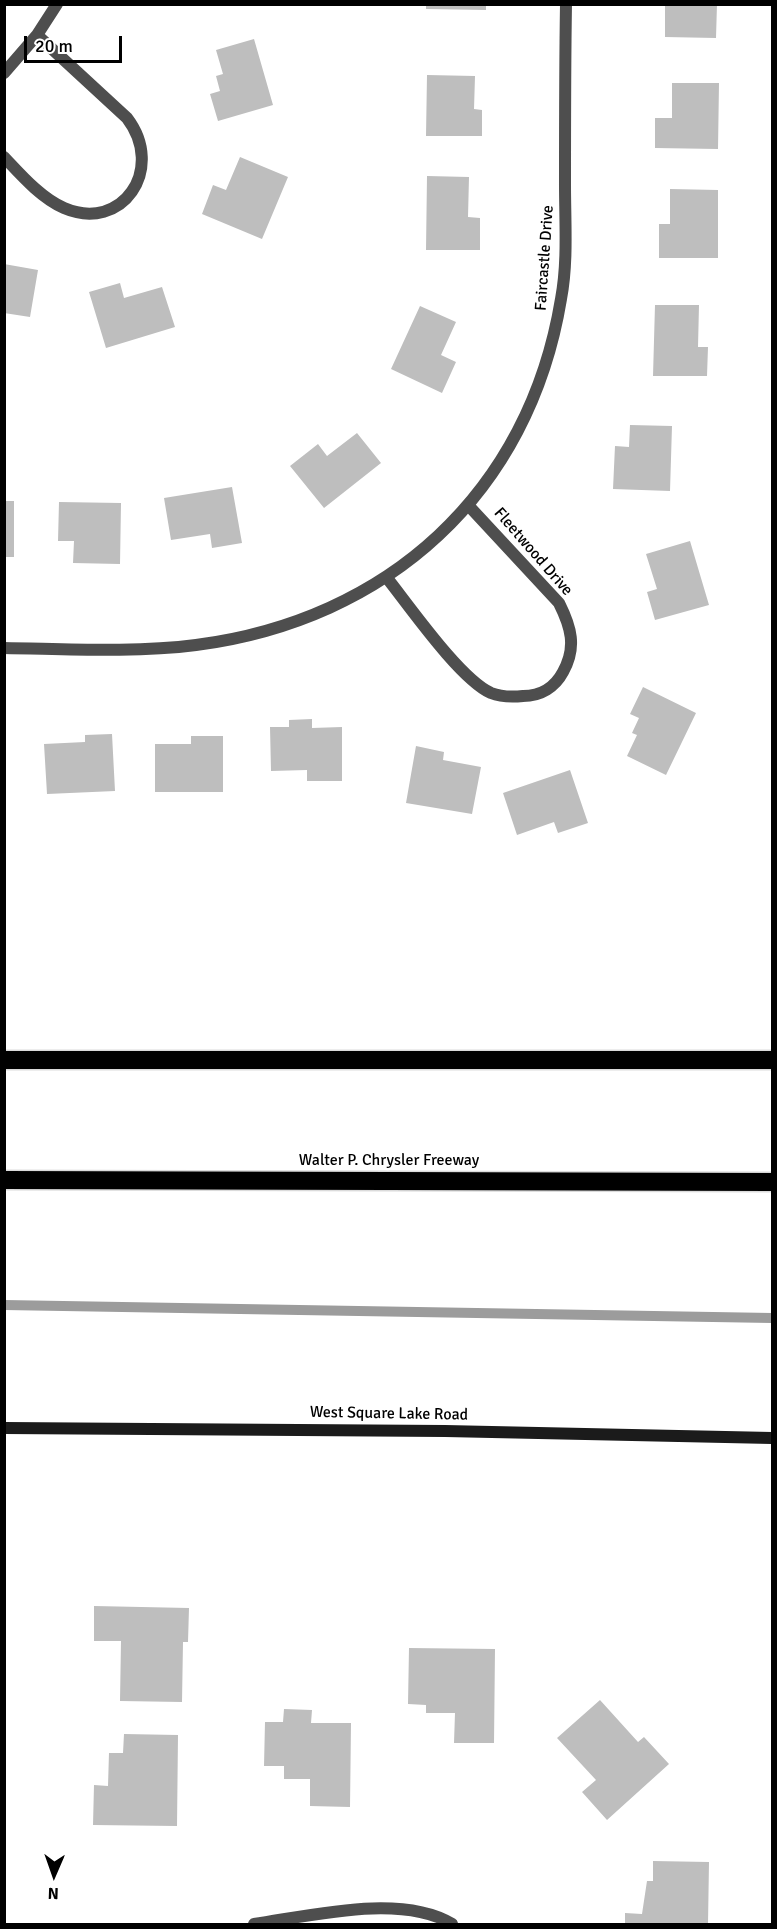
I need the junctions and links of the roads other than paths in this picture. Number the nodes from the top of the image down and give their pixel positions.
1 (57, 4) edge
2 (566, 4) edge
3 (37, 35) junction
4 (4, 73) edge
5 (4, 158) edge
6 (468, 505) junction
7 (387, 578) junction
8 (4, 648) edge
9 (4, 1060) edge
10 (772, 1060) edge
11 (4, 1180) edge
12 (772, 1182) edge
13 (4, 1428) edge
14 (772, 1438) edge
15 (254, 1924) edge
16 (452, 1924) edge

1 - 3 street
2 - 6 street, Faircastle Drive
3 - 4 street
3 - 5 street
6 - 7 street, Faircastle Drive
6 - 7 street, Fleetwood Drive
7 - 8 street
9 - 10 highway
11 - 12 highway, Walter P. Chrysler Freeway
13 - 14 main road, West Square Lake Road
15 - 16 street

